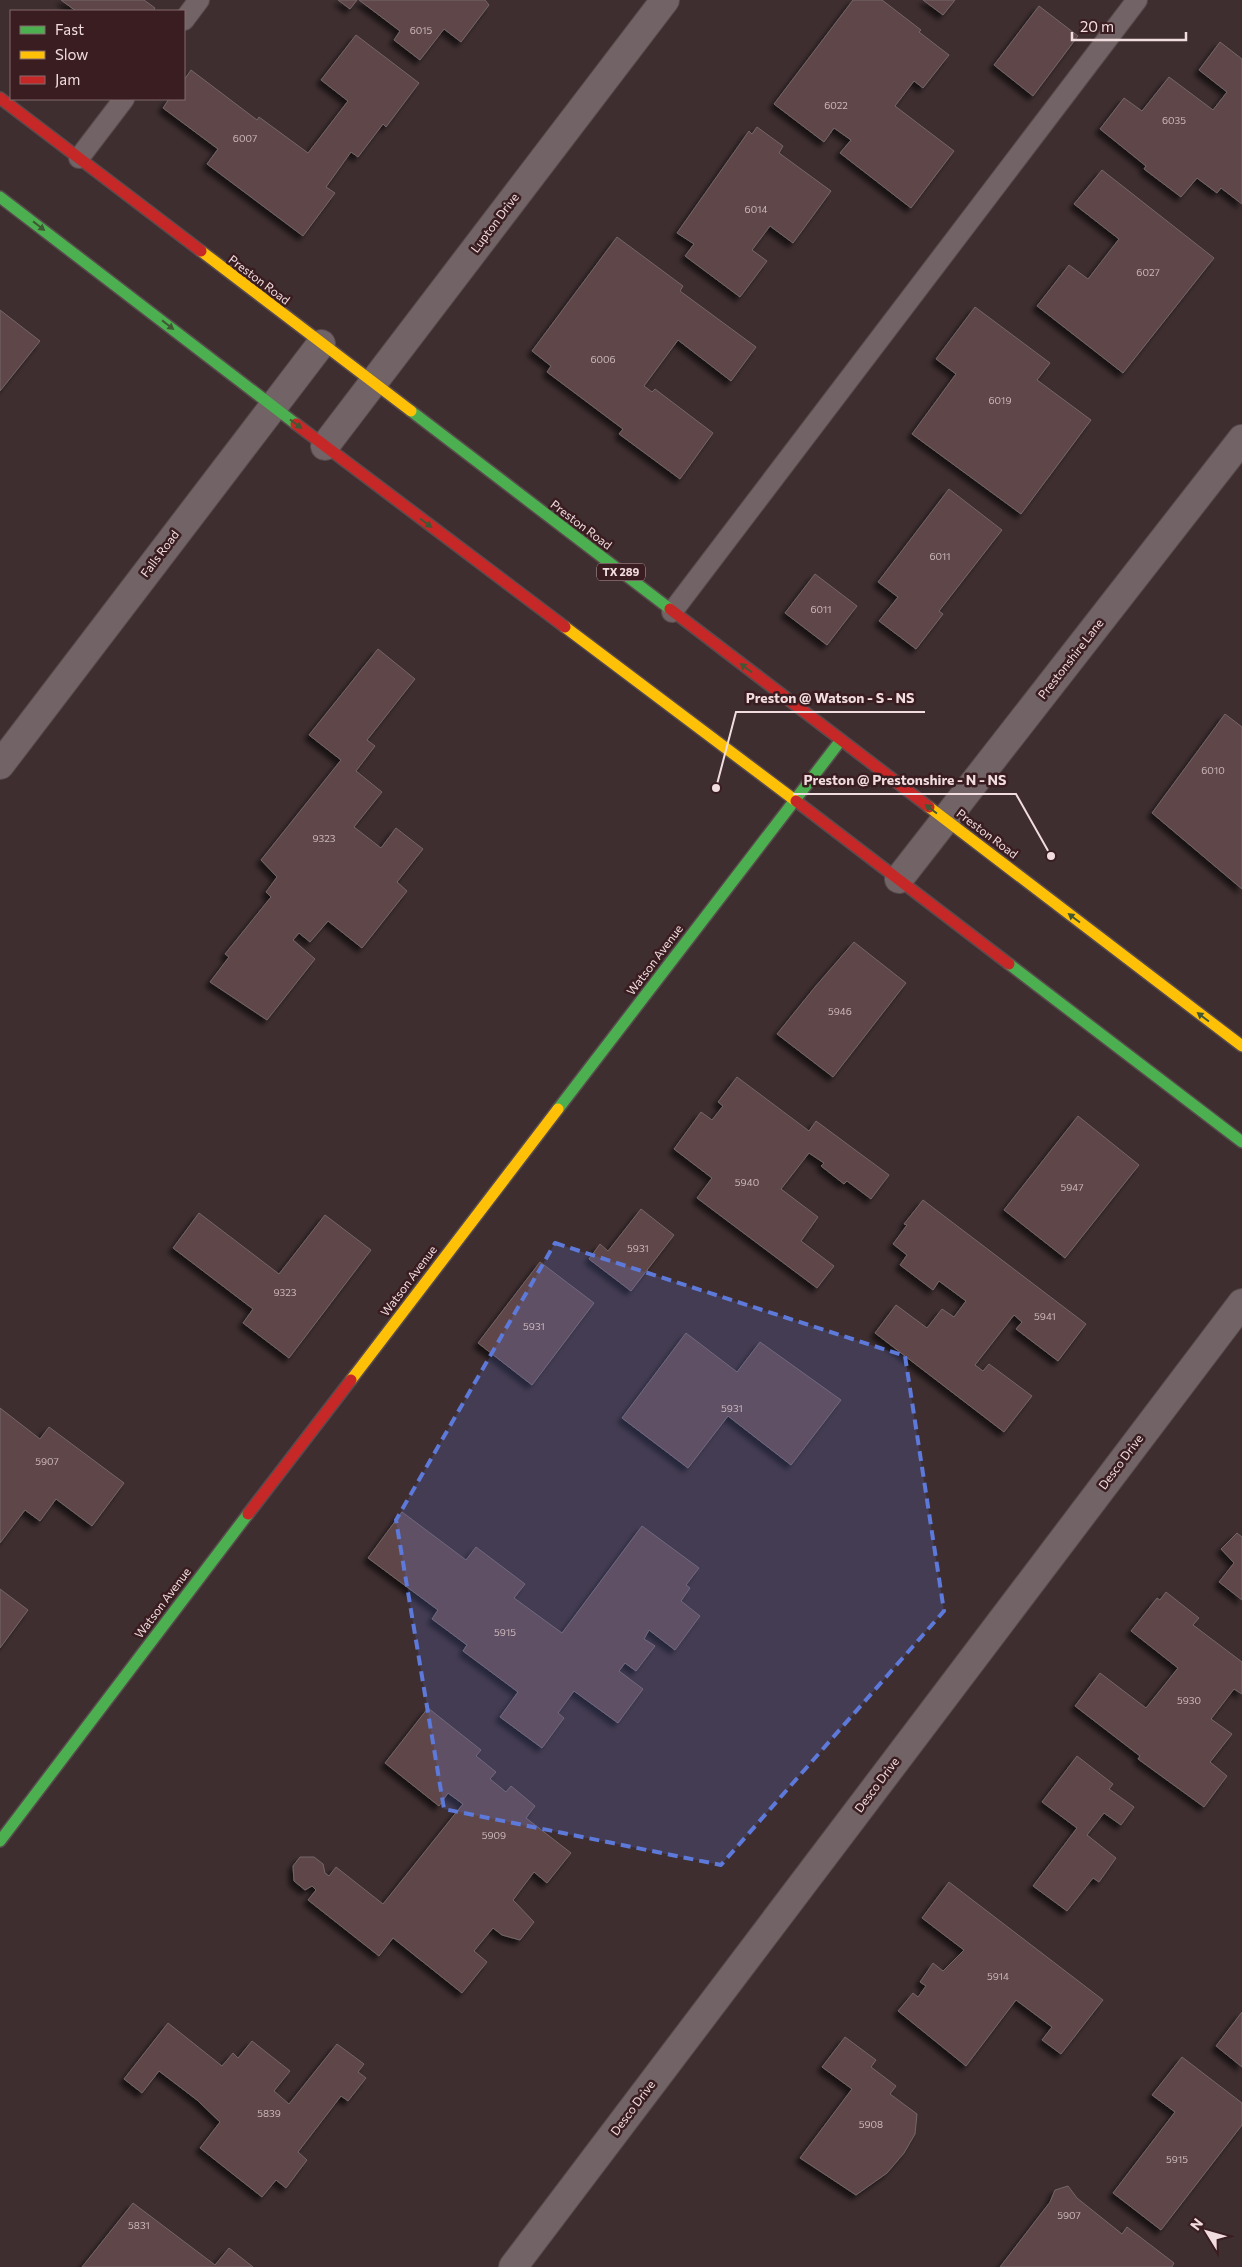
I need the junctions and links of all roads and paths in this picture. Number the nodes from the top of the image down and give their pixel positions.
1 (199, 0) edge
2 (666, 0) edge
3 (1137, 0) edge
4 (185, 19) edge
5 (0, 98) edge
6 (123, 100) edge
7 (79, 158) junction
8 (0, 197) edge
9 (321, 344) junction
10 (372, 384) junction
11 (273, 407) junction
12 (1242, 439) edge
13 (325, 446) junction
14 (672, 612) junction
15 (841, 740) junction
16 (0, 765) edge
17 (795, 800) junction
18 (946, 820) junction
19 (899, 879) junction
20 (1242, 1046) edge
21 (1242, 1142) edge
22 (1242, 1303) edge
23 (0, 1841) edge
24 (513, 2267) edge

1 - 4 lane
2 - 10 street, Lupton Drive
3 - 14 lane
5 - 7 main road, Preston Road / TX 289
6 - 7 lane
7 - 9 main road, Preston Road / TX 289
8 -> 11 main road
9 - 10 main road, Preston Road / TX 289
9 - 11 street, Falls Road
10 - 13 street, Lupton Drive
10 - 14 main road, Preston Road / TX 289
11 -> 13 main road
11 - 16 street, Falls Road
12 - 18 street, Prestonshire Lane
13 -> 17 main road
15 -> 14 main road, Preston Road / TX 289
15 - 17 main road, Watson Avenue
18 -> 15 main road, Preston Road / TX 289
17 - 19 main road
17 - 23 main road, Watson Avenue
18 - 19 street, Prestonshire Lane
20 -> 18 main road, Preston Road / TX 289
19 - 21 main road
22 - 24 street, Desco Drive

